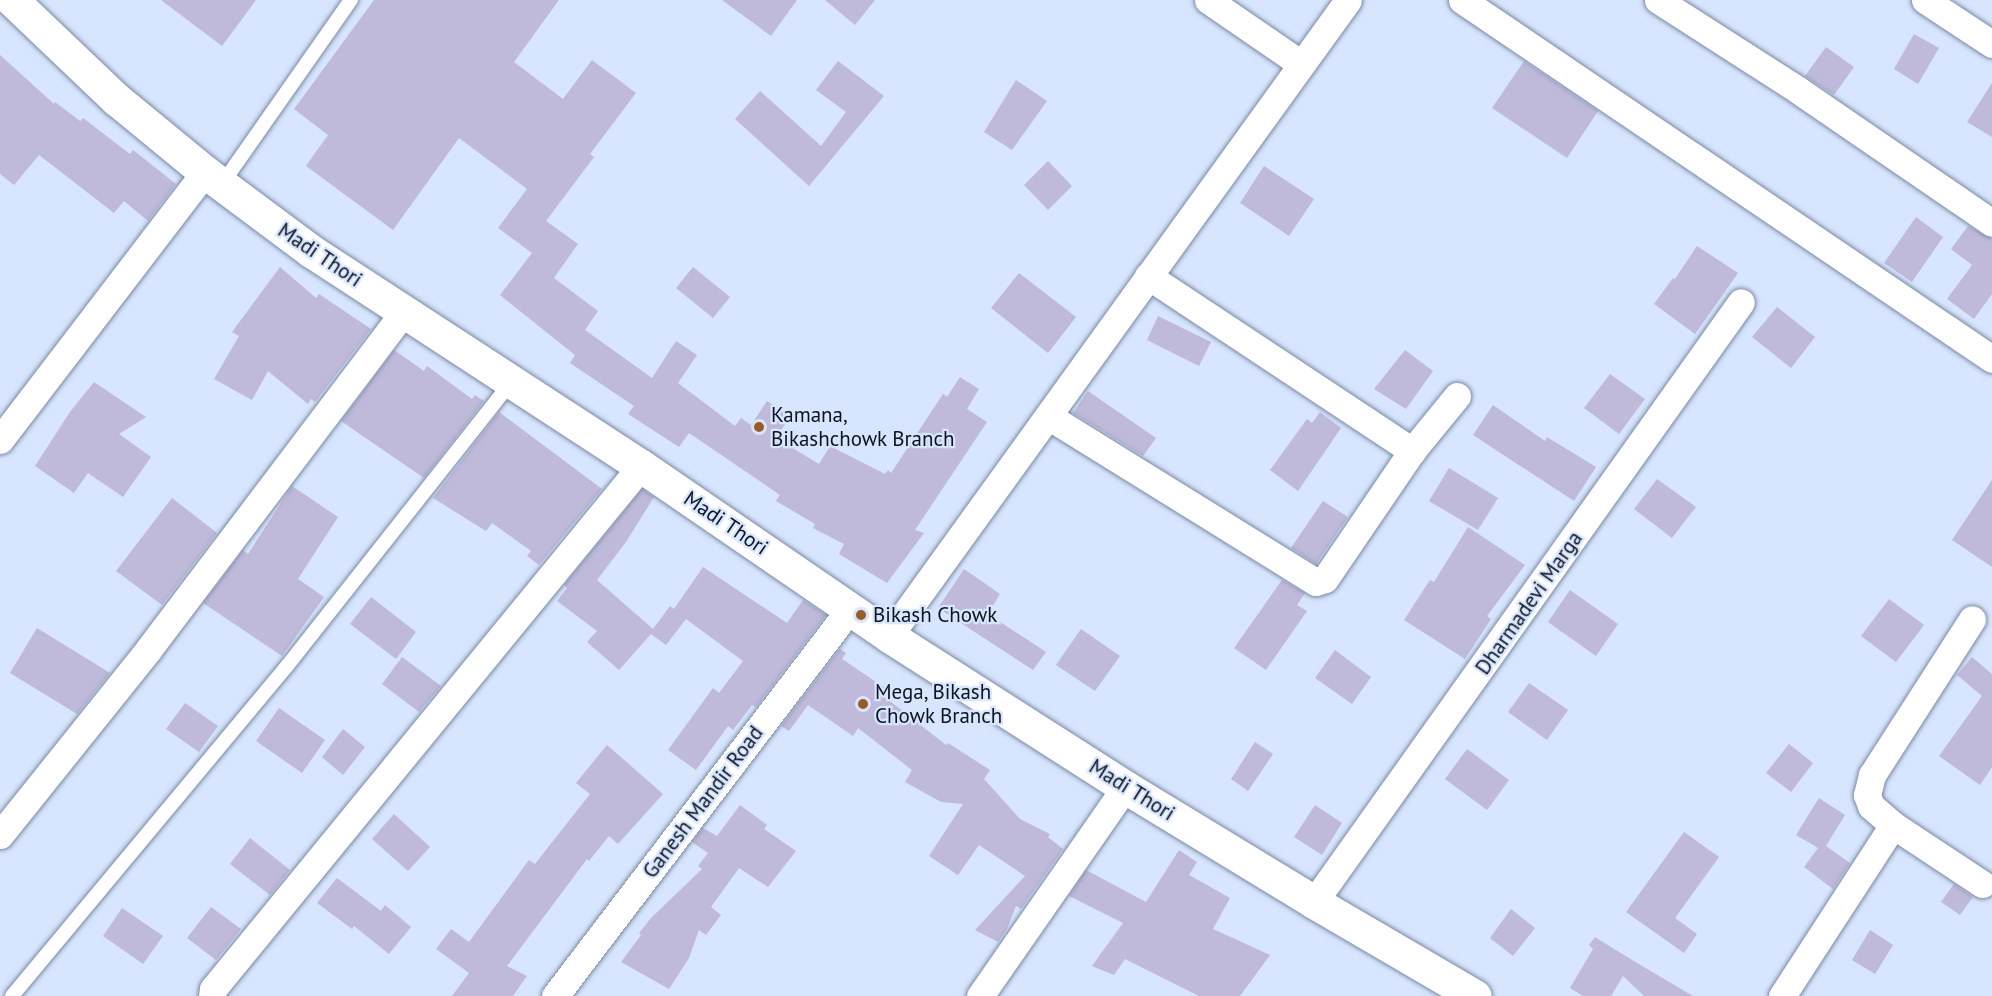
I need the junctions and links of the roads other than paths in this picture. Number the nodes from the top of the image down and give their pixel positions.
1 (351, 0) edge
2 (1208, 0) edge
3 (1348, 0) edge
4 (1462, 0) edge
5 (1658, 0) edge
6 (1925, 0) edge
7 (10, 3) edge
8 (1992, 44) edge
9 (1301, 64) junction
10 (213, 178) junction
11 (1992, 224) edge
12 (1148, 276) junction
13 (1741, 302) dead end
14 (404, 311) junction
15 (1992, 359) edge
16 (511, 382) junction
17 (1457, 396) dead end
18 (1048, 416) junction
19 (0, 440) edge
20 (1412, 452) junction
21 (641, 466) junction
22 (851, 608) junction
23 (1972, 619) dead end
24 (889, 636) junction
25 (1125, 787) junction
26 (1893, 825) junction
27 (0, 835) edge
28 (1982, 884) dead end
29 (1314, 902) junction
30 (12, 996) edge
31 (212, 996) edge
32 (555, 996) edge
33 (980, 996) edge
34 (1475, 996) edge
35 (1782, 996) edge

1 - 10 lane
2 - 9 street
3 - 9 street
4 - 15 street
5 - 11 street
6 - 8 street
7 - 10 main road, Madi Thori
9 - 12 street
10 - 14 main road, Madi Thori
10 - 19 street
12 - 18 street
12 - 20 street
13 - 29 street, Dharmadevi Marga
14 - 16 main road, Madi Thori
14 - 27 street
16 - 21 main road, Madi Thori
16 - 30 lane
17 - 20 street
18 - 20 street
18 - 24 street
21 - 22 main road, Madi Thori
21 - 31 street
22 - 24 main road, Madi Thori
22 - 32 street, Ganesh Mandir Road
23 - 26 street
24 - 25 main road, Madi Thori
25 - 29 main road, Madi Thori
25 - 33 street
26 - 28 street
26 - 35 street
29 - 34 main road, Madi Thori

